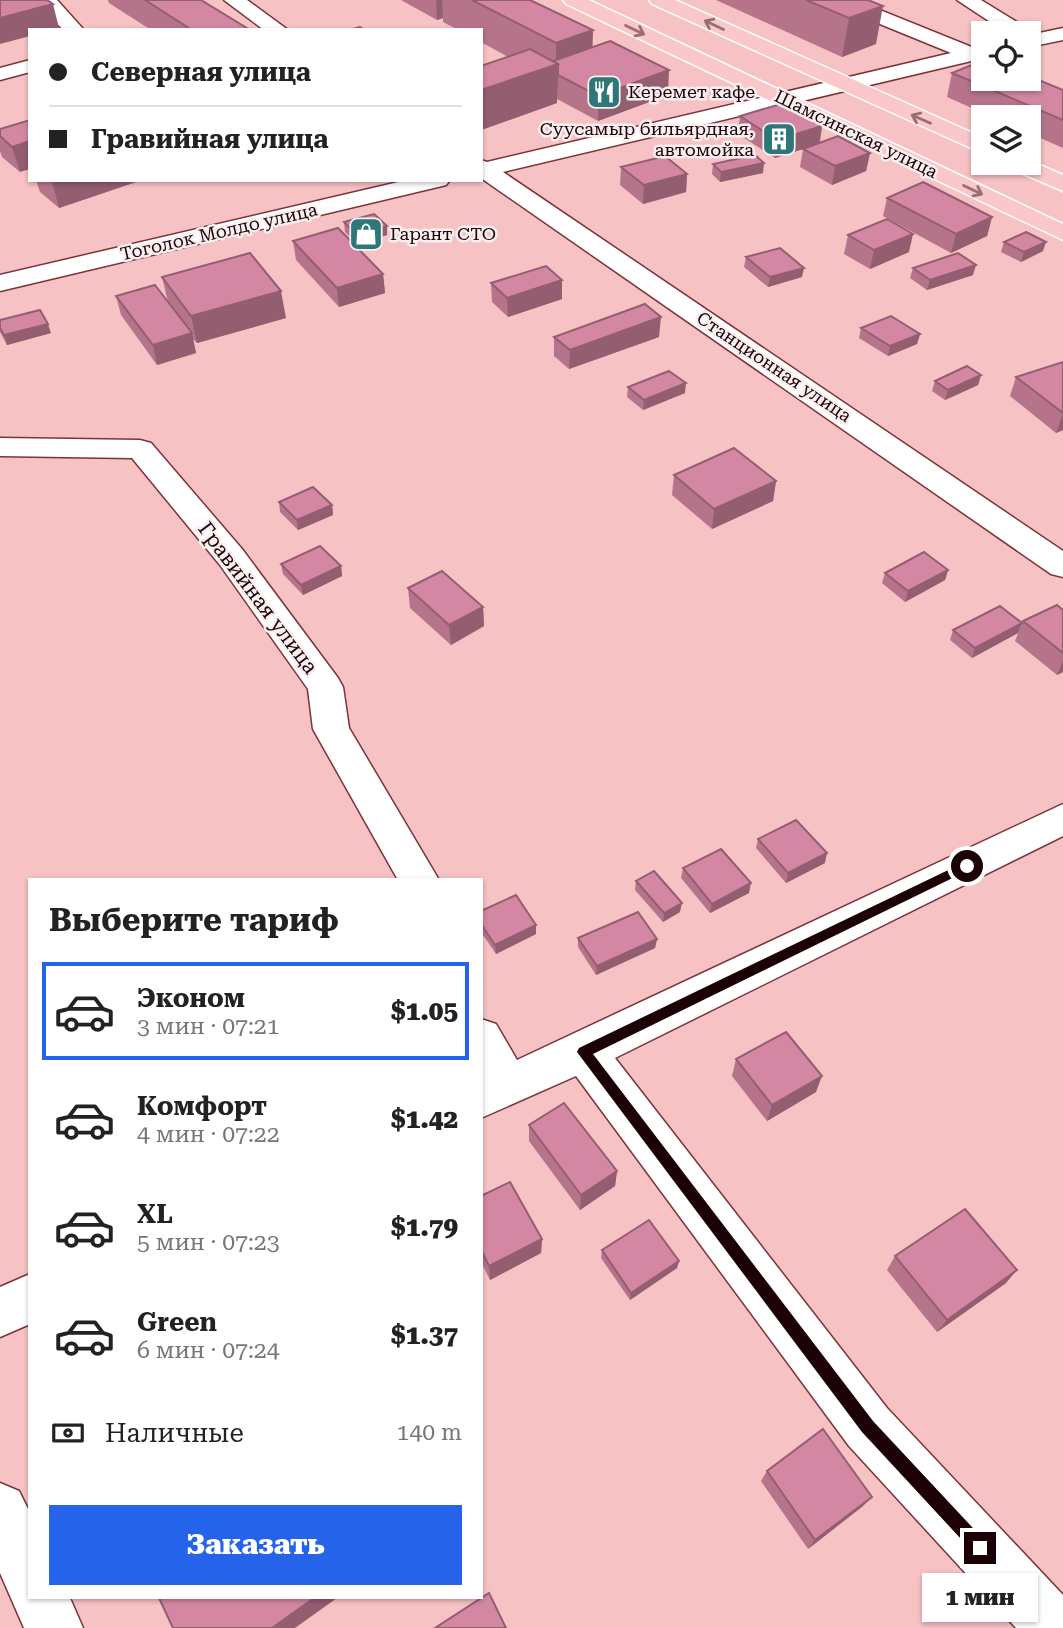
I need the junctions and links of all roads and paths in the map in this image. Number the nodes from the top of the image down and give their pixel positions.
1 (46, 0) edge
2 (234, 0) edge
3 (573, 0) edge
4 (659, 0) edge
5 (838, 0) edge
6 (967, 0) edge
7 (1001, 21) edge
8 (73, 28) edge
9 (275, 28) edge
10 (1063, 34) edge
11 (1041, 37) edge
12 (971, 50) edge
13 (971, 55) edge
14 (28, 67) edge
15 (0, 74) edge
16 (846, 85) junction
17 (783, 99) junction
18 (971, 142) edge
19 (483, 169) edge
20 (1041, 174) edge
21 (429, 182) edge
22 (1063, 184) edge
23 (1063, 233) edge
24 (0, 283) edge
25 (0, 447) edge
26 (1063, 566) edge
27 (1063, 819) edge
28 (418, 878) edge
29 (483, 1046) edge
30 (584, 1052) junction
31 (495, 1092) edge
32 (28, 1300) edge
33 (0, 1312) edge
34 (0, 1510) edge
35 (28, 1572) edge
36 (40, 1599) edge
37 (54, 1628) edge
38 (1055, 1628) edge

1 - 8 street
2 - 9 street
3 -> 17 main road, Шамсинская улица
16 -> 4 main road, Шамсинская улица
5 - 12 street
6 - 7 street
10 - 11 street
13 - 16 street
14 - 15 street
16 - 17 street
18 -> 16 main road, Шамсинская улица
17 - 19 street
17 -> 23 main road, Шамсинская улица
19 - 26 street, Станционная улица
20 - 22 main road
21 - 24 street, Тоголок Молдо улица
25 - 28 street, Гравийная улица
27 - 30 street
29 - 31 street
30 - 31 street
30 - 38 street
32 - 33 street
34 - 35 street
36 - 37 street

